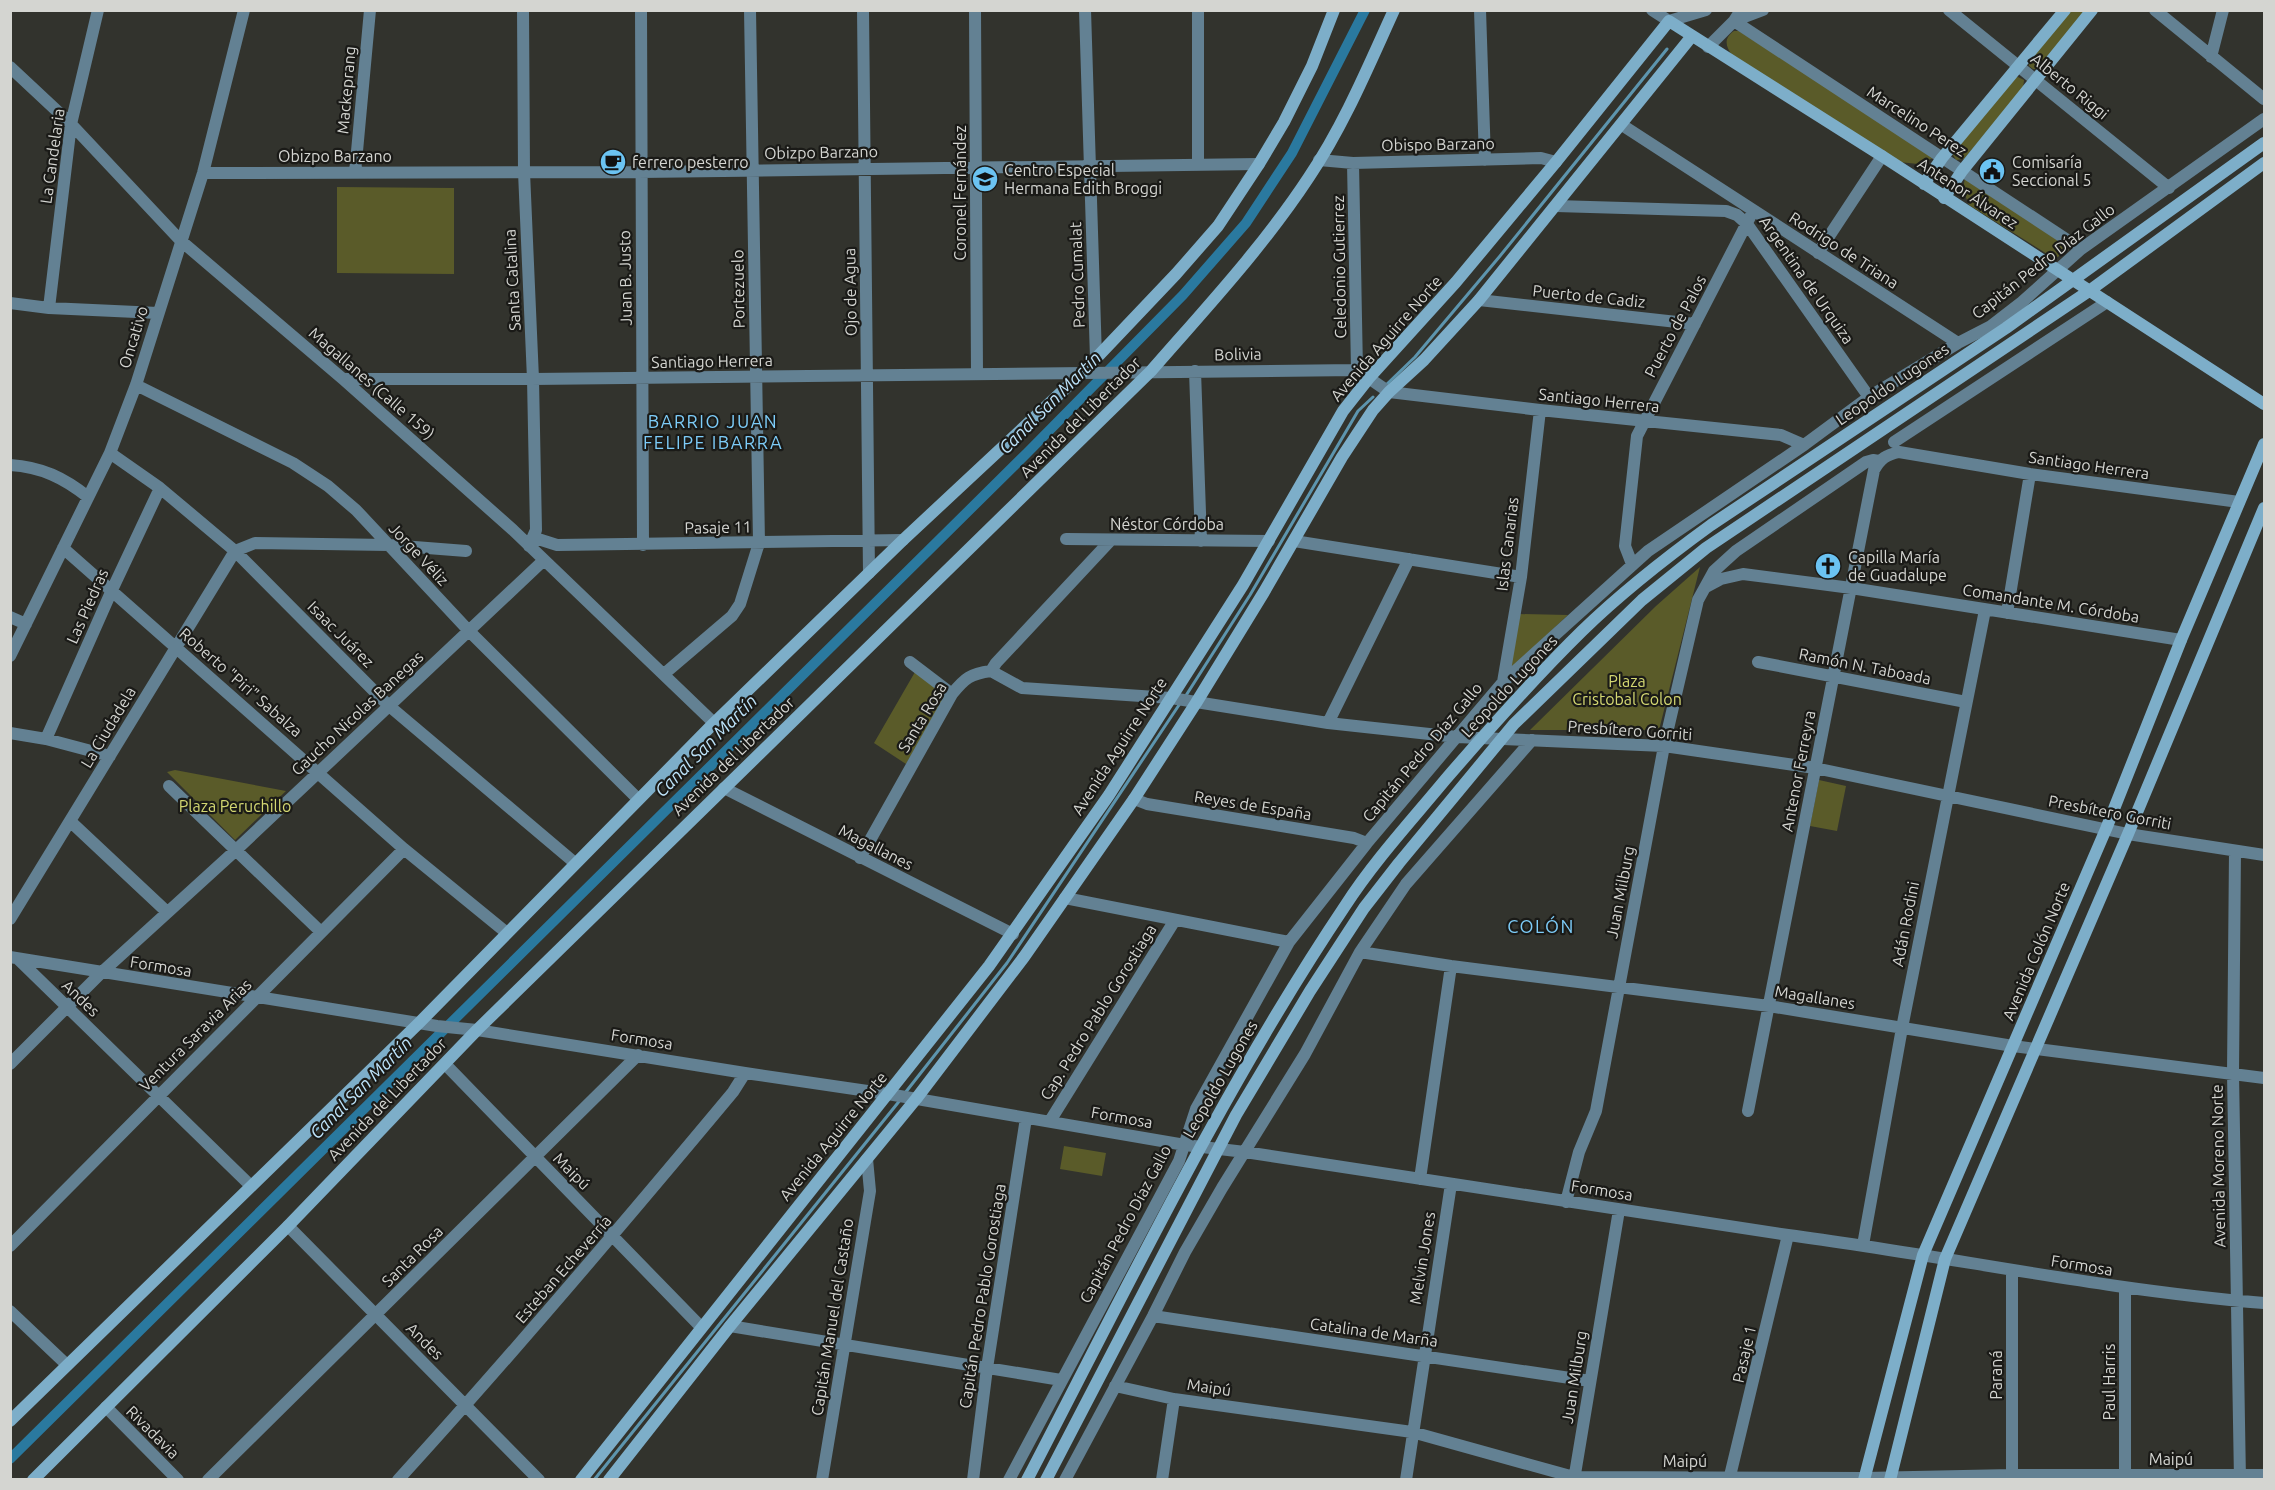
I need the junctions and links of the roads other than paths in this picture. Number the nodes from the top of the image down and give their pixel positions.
1 (98, 10) edge
2 (244, 10) edge
3 (370, 10) edge
4 (523, 10) edge
5 (641, 10) edge
6 (750, 10) edge
7 (863, 10) edge
8 (975, 10) edge
9 (1085, 10) edge
10 (1198, 10) edge
11 (1334, 10) edge
12 (1394, 10) edge
13 (1480, 10) edge
14 (1652, 10) edge
15 (1706, 10) edge
16 (1763, 10) edge
17 (1949, 10) edge
18 (2065, 10) edge
19 (2092, 10) edge
20 (2155, 10) edge
21 (2223, 10) edge
22 (1737, 16) edge
23 (1669, 21) junction
24 (1692, 36) junction
25 (1708, 47) junction
26 (2211, 57) junction
27 (2018, 65) junction
28 (10, 68) edge
29 (2036, 80) junction
30 (2265, 99) edge
31 (2265, 119) edge
32 (72, 124) junction
33 (1622, 125) junction
34 (2265, 143) edge
35 (1882, 156) junction
36 (1942, 158) junction
37 (1319, 160) junction
38 (1485, 160) junction
39 (1556, 162) junction
40 (1353, 163) junction
41 (2265, 163) edge
42 (1198, 164) junction
43 (1259, 164) junction
44 (1090, 165) junction
45 (976, 167) junction
46 (865, 168) junction
47 (753, 170) junction
48 (1962, 171) junction
49 (524, 172) junction
50 (640, 172) junction
51 (202, 173) junction
52 (355, 173) junction
53 (1924, 184) junction
54 (2169, 188) junction
55 (1944, 198) junction
56 (1556, 206) junction
57 (1752, 210) junction
58 (1747, 224) junction
59 (180, 240) junction
60 (2081, 249) junction
61 (1818, 253) junction
62 (2057, 270) junction
63 (2073, 280) junction
64 (2090, 291) junction
65 (1479, 300) junction
66 (2107, 302) junction
67 (10, 303) edge
68 (49, 308) junction
69 (158, 313) junction
70 (1695, 324) junction
71 (1958, 343) junction
72 (1096, 358) junction
73 (1357, 370) junction
74 (1151, 371) junction
75 (1195, 371) junction
76 (1082, 373) junction
77 (977, 374) junction
78 (867, 375) junction
79 (756, 377) junction
80 (643, 378) junction
81 (1370, 378) junction
82 (343, 379) junction
83 (533, 379) junction
84 (136, 385) junction
85 (1389, 392) junction
86 (1869, 397) junction
87 (2265, 404) edge
88 (1540, 410) junction
89 (1642, 421) junction
90 (1886, 427) junction
91 (2265, 444) edge
92 (1804, 445) junction
93 (1897, 447) junction
94 (110, 453) junction
95 (1879, 461) junction
96 (10, 465) edge
97 (2031, 474) junction
98 (160, 488) junction
99 (88, 498) junction
100 (2239, 502) junction
101 (2265, 508) edge
102 (1066, 539) dead end
103 (903, 540) junction
104 (1111, 540) junction
105 (869, 541) junction
106 (1201, 541) junction
107 (1269, 541) junction
108 (1294, 541) junction
109 (532, 542) junction
110 (759, 543) junction
111 (389, 545) junction
112 (643, 545) junction
113 (63, 548) junction
114 (235, 551) junction
115 (466, 551) dead end
116 (1409, 559) junction
117 (544, 560) junction
118 (1632, 564) junction
119 (869, 573) junction
120 (1521, 577) junction
121 (1704, 588) junction
122 (1851, 588) junction
123 (112, 590) junction
124 (1985, 610) junction
125 (2007, 613) junction
126 (10, 617) edge
127 (26, 624) junction
128 (470, 631) junction
129 (2181, 640) junction
130 (176, 646) junction
131 (10, 656) edge
132 (1758, 662) dead end
133 (910, 663) dead end
134 (991, 671) junction
135 (664, 674) junction
136 (1833, 675) junction
137 (1503, 682) junction
138 (952, 694) junction
139 (1184, 700) junction
140 (1966, 702) junction
141 (388, 705) junction
142 (714, 723) junction
143 (1328, 723) junction
144 (10, 733) edge
145 (1456, 737) junction
146 (1482, 738) junction
147 (46, 739) junction
148 (1503, 739) junction
149 (1532, 740) junction
150 (1664, 746) junction
151 (110, 756) junction
152 (1815, 768) junction
153 (318, 772) junction
154 (170, 786) dead end
155 (724, 788) junction
156 (1947, 797) junction
157 (638, 799) junction
158 (1134, 799) junction
159 (71, 822) junction
160 (2106, 829) junction
161 (2128, 834) junction
162 (1367, 843) junction
163 (404, 849) junction
164 (235, 851) junction
165 (2235, 851) junction
166 (2265, 855) edge
167 (860, 858) junction
168 (575, 863) junction
169 (1065, 898) junction
170 (167, 912) junction
171 (10, 919) edge
172 (1174, 920) junction
173 (321, 932) junction
174 (507, 933) junction
175 (1013, 934) junction
176 (1289, 942) junction
177 (1360, 952) junction
178 (14, 958) edge
179 (1451, 966) junction
180 (101, 973) junction
181 (1619, 987) junction
182 (256, 997) junction
183 (1769, 1006) junction
184 (66, 1008) junction
185 (419, 1023) junction
186 (1902, 1028) junction
187 (477, 1030) junction
188 (2013, 1046) junction
189 (2035, 1049) junction
190 (638, 1055) junction
191 (10, 1064) edge
192 (445, 1064) junction
193 (745, 1073) junction
194 (2233, 1073) junction
195 (2265, 1078) edge
196 (892, 1095) junction
197 (158, 1096) junction
198 (912, 1099) junction
199 (1748, 1112) dead end
200 (1026, 1118) junction
201 (1050, 1121) junction
202 (1185, 1145) junction
203 (1201, 1146) junction
204 (1218, 1148) junction
205 (1245, 1152) junction
206 (535, 1157) junction
207 (867, 1159) junction
208 (1420, 1179) junction
209 (1451, 1184) junction
210 (251, 1186) junction
211 (1566, 1202) junction
212 (1619, 1210) junction
213 (288, 1226) junction
214 (613, 1236) junction
215 (1788, 1236) junction
216 (1863, 1245) junction
217 (10, 1246) edge
218 (1923, 1255) junction
219 (1945, 1259) junction
220 (2012, 1270) junction
221 (2125, 1288) junction
222 (2237, 1301) junction
223 (2265, 1303) edge
224 (10, 1311) edge
225 (376, 1315) junction
226 (1153, 1317) junction
227 (730, 1326) junction
228 (701, 1327) junction
229 (844, 1345) junction
230 (1423, 1356) junction
231 (68, 1365) junction
232 (987, 1368) junction
233 (1061, 1380) junction
234 (1590, 1381) junction
235 (1115, 1386) junction
236 (1174, 1398) junction
237 (466, 1406) junction
238 (106, 1407) junction
239 (10, 1421) edge
240 (1412, 1432) junction
241 (2265, 1475) edge
242 (2125, 1476) junction
243 (2012, 1477) edge
244 (2240, 1477) edge
245 (1574, 1478) edge
246 (1890, 1478) edge
247 (33, 1479) edge
248 (178, 1479) edge
249 (208, 1479) edge
250 (398, 1479) edge
251 (539, 1479) edge
252 (581, 1479) edge
253 (609, 1479) edge
254 (822, 1479) edge
255 (973, 1479) edge
256 (1009, 1479) edge
257 (1027, 1479) edge
258 (1046, 1479) edge
259 (1065, 1479) edge
260 (1162, 1479) edge
261 (1406, 1479) edge
262 (1730, 1479) edge
263 (1865, 1479) edge

1 - 32 street, La Candelaria
2 - 51 street, Oncativo
3 - 52 street, Mackeprang
4 - 49 street, Santa Catalina
5 - 50 street, Juan B. Justo
6 - 47 street, Portezuelo
7 - 46 street, Ojo de Agua
8 - 45 street, Coronel Fernández
9 - 44 street, Pedro Cumalat
10 - 42 street
11 - 43 main road, Avenida del Libertador
12 - 37 main road, Avenida del Libertador
13 - 38 street
14 - 23 street, Antenor Álvarez
15 - 23 street
16 - 22 street
17 - 27 street, Alberto Riggi
18 - 27 main road
19 - 29 main road
20 - 26 street
21 - 26 street
22 - 25 street
22 - 36 street, Marcelino Perez
23 - 24 main road, Antenor Álvarez
23 - 39 main road, Avenida Aguirre Norte
24 - 25 main road, Antenor Álvarez
24 - 33 main road, Avenida Aguirre Norte
25 - 35 main road, Antenor Álvarez
26 - 30 street
27 - 29 street, Alberto Riggi
27 - 36 main road
28 - 32 street, Magallanes (Calle 159)
29 - 48 main road
29 - 54 street, Alberto Riggi
31 - 54 street, Capitán Pedro Díaz Gallo
32 - 59 street, Magallanes (Calle 159)
32 - 68 street, La Candelaria
33 - 56 main road, Avenida Aguirre Norte
33 - 57 street, Rodrigo de Triana
34 - 63 main road, Leopoldo Lugones
35 - 53 main road, Antenor Álvarez
35 - 61 street
36 - 48 street, Marcelino Perez
36 - 53 main road
37 - 40 street, Obispo Barzano
37 - 74 main road, Avenida del Libertador
38 - 39 street, Obispo Barzano
38 - 40 street, Obispo Barzano
39 - 81 main road, Avenida Aguirre Norte
40 - 73 street, Celedonio Gutierrez
41 - 64 main road, Leopoldo Lugones
42 - 43 street, Obizpo Barzano
42 - 44 street, Obizpo Barzano
43 - 72 main road, Avenida del Libertador
44 - 45 street, Obizpo Barzano
44 - 72 street, Pedro Cumalat
45 - 46 street, Obizpo Barzano
45 - 77 street, Coronel Fernández
46 - 47 street, Obizpo Barzano
46 - 78 street, Ojo de Agua
47 - 50 street, Obizpo Barzano
47 - 79 street, Portezuelo
48 - 55 main road
48 - 60 street, Marcelino Perez
49 - 50 street, Obizpo Barzano
49 - 52 street, Obizpo Barzano
49 - 83 street, Santa Catalina
50 - 80 street, Juan B. Justo
51 - 52 street, Obizpo Barzano
51 - 59 street, Oncativo
53 - 55 main road, Antenor Álvarez
54 - 60 street, Capitán Pedro Díaz Gallo
55 - 62 main road, Antenor Álvarez
56 - 58 street, Argentina de Urquiza
56 - 65 main road, Avenida Aguirre Norte
57 - 58 street, Puerto de Palos
57 - 61 street, Rodrigo de Triana
58 - 70 street, Puerto de Palos
58 - 86 street, Argentina de Urquiza
59 - 69 street, Oncativo
59 - 82 street, Magallanes (Calle 159)
60 - 62 street, Capitán Pedro Díaz Gallo
61 - 71 street, Rodrigo de Triana
62 - 63 main road, Antenor Álvarez
62 - 71 street, Capitán Pedro Díaz Gallo
63 - 64 main road, Antenor Álvarez
63 - 146 main road, Leopoldo Lugones
64 - 66 main road, Antenor Álvarez
64 - 90 main road, Leopoldo Lugones
65 - 70 street, Puerto de Cadiz
65 - 85 main road, Avenida Aguirre Norte
66 - 87 main road, Antenor Álvarez
66 - 93 street
67 - 68 street
68 - 69 street
69 - 84 street, Oncativo
70 - 89 street, Puerto de Palos
71 - 86 street, Capitán Pedro Díaz Gallo
72 - 76 main road, Avenida del Libertador
73 - 75 street, Bolivia
73 - 81 street
74 - 75 street, Bolivia
74 - 76 street, Bolivia
74 - 155 main road, Avenida del Libertador
75 - 106 street
76 - 77 street, Santiago Herrera
76 - 103 main road, Avenida del Libertador
77 - 78 street, Santiago Herrera
78 - 79 street, Santiago Herrera
78 - 105 street, Ojo de Agua
79 - 80 street, Santiago Herrera
79 - 110 street, Portezuelo
80 - 83 street, Santiago Herrera
80 - 112 street, Juan B. Justo
81 - 85 street
81 - 107 main road, Avenida Aguirre Norte
82 - 83 street, Santiago Herrera
82 - 109 street, Magallanes (Calle 159)
83 - 109 street, Santa Catalina
84 - 94 street, Oncativo
84 - 111 street, Jorge Véliz
85 - 88 street, Santiago Herrera
85 - 108 main road, Avenida Aguirre Norte
86 - 92 street, Capitán Pedro Díaz Gallo
88 - 89 street, Santiago Herrera
88 - 120 street, Islas Canarias
89 - 92 street, Santiago Herrera
89 - 118 street, Puerto de Palos
90 - 93 street
90 - 148 main road, Leopoldo Lugones
91 - 100 main road, Avenida Colón Norte
92 - 118 street, Capitán Pedro Díaz Gallo
93 - 95 street
93 - 97 street, Santiago Herrera
94 - 98 street, Isaac Juárez
94 - 99 street, Oncativo
95 - 121 street, Juan Milburg
95 - 122 street, Antenor Ferreyra
96 - 99 street
97 - 100 street, Santiago Herrera
97 - 125 street
98 - 114 street, Isaac Juárez
98 - 123 street, Las Piedras
99 - 113 street, Oncativo
100 - 129 main road, Avenida Colón Norte
101 - 161 main road
102 - 104 street, Néstor Córdoba
103 - 105 street, Pasaje 11
103 - 119 main road, Avenida del Libertador
104 - 106 street, Néstor Córdoba
104 - 134 street
105 - 110 street, Pasaje 11
105 - 119 street, Ojo de Agua
106 - 107 street, Néstor Córdoba
107 - 139 main road, Avenida Aguirre Norte
108 - 116 street
108 - 139 main road, Avenida Aguirre Norte
109 - 112 street, Pasaje 11
109 - 117 street, Magallanes (Calle 159)
110 - 112 street, Pasaje 11
110 - 135 street, Portezuelo
111 - 114 street
111 - 115 street
111 - 128 street, Jorge Véliz
113 - 123 street, Roberto "Piri" Sabalza
113 - 127 street, Oncativo
114 - 130 street, La Ciudadela
114 - 141 street, Isaac Juárez
116 - 120 street
116 - 143 street
117 - 128 street, Gaucho Nicolas Banegas
117 - 135 street, Magallanes (Calle 159)
118 - 137 street, Capitán Pedro Díaz Gallo
119 - 142 main road, Avenida del Libertador
120 - 137 street, Islas Canarias
121 - 122 street, Comandante M. Córdoba
121 - 150 street, Juan Milburg
122 - 124 street, Comandante M. Córdoba
122 - 136 street, Antenor Ferreyra
123 - 130 street, Roberto "Piri" Sabalza
123 - 147 street, Las Piedras
124 - 125 street, Comandante M. Córdoba
124 - 140 street, Adán Rodini
125 - 129 street, Comandante M. Córdoba
126 - 127 street
127 - 131 street, Oncativo
128 - 141 street, Gaucho Nicolas Banegas
128 - 157 street, Jorge Véliz
129 - 160 main road, Avenida Colón Norte
130 - 151 street, La Ciudadela
130 - 153 street, Roberto "Piri" Sabalza
132 - 136 street, Ramón N. Taboada
133 - 138 street
134 - 138 street, Santa Rosa
134 - 139 street, Presbítero Gorriti
135 - 142 street, Magallanes (Calle 159)
136 - 140 street, Ramón N. Taboada
136 - 152 street, Antenor Ferreyra
137 - 145 street, Capitán Pedro Díaz Gallo
138 - 167 street, Santa Rosa
139 - 143 street, Presbítero Gorriti
139 - 158 main road, Avenida Aguirre Norte
139 - 175 main road, Avenida Aguirre Norte
140 - 156 street, Adán Rodini
141 - 153 street, Gaucho Nicolas Banegas
141 - 168 street, Isaac Juárez
142 - 157 main road, Avenida del Libertador
143 - 145 street, Presbítero Gorriti
144 - 147 street
145 - 146 street, Presbítero Gorriti
145 - 162 street, Capitán Pedro Díaz Gallo
146 - 148 street, Presbítero Gorriti
146 - 203 main road, Leopoldo Lugones
147 - 151 street
148 - 149 street, Presbítero Gorriti
148 - 204 main road, Leopoldo Lugones
149 - 150 street, Presbítero Gorriti
149 - 177 street
150 - 152 street, Presbítero Gorriti
150 - 181 street, Juan Milburg
151 - 159 street, La Ciudadela
152 - 156 street, Presbítero Gorriti
152 - 183 street, Antenor Ferreyra
153 - 163 street, Roberto "Piri" Sabalza
153 - 164 street, Gaucho Nicolas Banegas
154 - 164 street
155 - 167 street, Magallanes
155 - 187 main road, Avenida del Libertador
156 - 160 street, Presbítero Gorriti
156 - 186 street, Adán Rodini
157 - 168 main road, Avenida del Libertador
158 - 162 street, Reyes de España
158 - 169 main road, Avenida Aguirre Norte
159 - 170 street
159 - 171 street, La Ciudadela
160 - 161 street, Presbítero Gorriti
160 - 188 main road, Avenida Colón Norte
161 - 165 street, Presbítero Gorriti
161 - 189 main road
162 - 176 street, Capitán Pedro Díaz Gallo
163 - 173 street, Ventura Saravia Arias
163 - 174 street, Roberto "Piri" Sabalza
164 - 170 street, Gaucho Nicolas Banegas
164 - 173 street
165 - 166 street, Presbítero Gorriti
165 - 194 street, Avenida Moreno Norte
167 - 175 street, Magallanes
168 - 174 main road, Avenida del Libertador
169 - 172 street
169 - 198 main road, Avenida Aguirre Norte
170 - 180 street, Gaucho Nicolas Banegas
172 - 176 street
172 - 201 street, Cap. Pedro Pablo Gorostiaga
173 - 182 street, Ventura Saravia Arias
174 - 185 main road, Avenida del Libertador
175 - 196 main road, Avenida Aguirre Norte
176 - 202 street, Capitán Pedro Díaz Gallo
177 - 179 street, Magallanes
177 - 205 street
178 - 180 street, Formosa
178 - 184 street, Andes
179 - 181 street, Magallanes
179 - 208 street
180 - 182 street, Formosa
180 - 184 street, Gaucho Nicolas Banegas
181 - 183 street, Magallanes
181 - 211 street, Juan Milburg
182 - 185 street, Formosa
182 - 197 street, Ventura Saravia Arias
183 - 186 street, Magallanes
183 - 199 street, Antenor Ferreyra
184 - 191 street, Gaucho Nicolas Banegas
184 - 197 street, Andes
185 - 187 street, Formosa
185 - 210 main road, Avenida del Libertador
186 - 188 street, Magallanes
186 - 216 street, Adán Rodini
187 - 190 street, Formosa
187 - 192 main road, Avenida del Libertador
188 - 189 street, Magallanes
188 - 218 main road, Avenida Colón Norte
189 - 194 street, Magallanes
189 - 219 main road
190 - 193 street, Formosa
190 - 206 street, Santa Rosa
192 - 206 street, Maipú
192 - 213 main road, Avenida del Libertador
193 - 196 street, Formosa
193 - 214 street, Esteban Echeverría
194 - 195 street, Magallanes
194 - 222 street, Avenida Moreno Norte
196 - 198 street, Formosa
196 - 228 main road, Avenida Aguirre Norte
197 - 210 street, Andes
197 - 217 street, Ventura Saravia Arias
198 - 200 street, Formosa
198 - 207 main road, Avenida Aguirre Norte
200 - 201 street, Formosa
200 - 232 street, Capitán Pedro Pablo Gorostiaga
201 - 202 street, Formosa
202 - 203 street, Formosa
202 - 233 street, Capitán Pedro Díaz Gallo
203 - 204 street, Formosa
203 - 257 main road, Leopoldo Lugones
204 - 205 street, Formosa
204 - 258 main road, Leopoldo Lugones
205 - 208 street, Formosa
205 - 226 street
206 - 214 street, Maipú
206 - 225 street, Santa Rosa
207 - 227 main road, Avenida Aguirre Norte
207 - 229 street, Capitán Manuel del Castaño
208 - 209 street, Formosa
209 - 211 street, Formosa
209 - 230 street, Melvin Jones
210 - 231 main road, Avenida del Libertador
211 - 212 street, Formosa
212 - 215 street, Formosa
212 - 234 street, Juan Milburg
213 - 225 street, Andes
213 - 238 main road, Avenida del Libertador
214 - 228 street, Maipú
214 - 237 street, Esteban Echeverría
215 - 216 street, Formosa
215 - 262 street, Pasaje 1
216 - 218 street, Formosa
218 - 219 street, Formosa
218 - 263 main road, Avenida Colón Norte
219 - 220 street, Formosa
219 - 246 main road
220 - 221 street, Formosa
220 - 243 street, Paraná
221 - 222 street, Formosa
221 - 242 street, Paul Harris
222 - 223 street, Formosa
222 - 244 street, Avenida Moreno Norte
224 - 231 street
225 - 237 street, Andes
225 - 249 street, Santa Rosa
226 - 230 street, Catalina de Marña
226 - 235 street
227 - 229 street
227 - 253 main road, Avenida Aguirre Norte
228 - 252 main road, Avenida Aguirre Norte
229 - 232 street
229 - 254 street, Capitán Manuel del Castaño
230 - 234 street, Catalina de Marña
230 - 240 street, Melvin Jones
231 - 239 main road, Avenida del Libertador
232 - 233 street
232 - 255 street, Capitán Pedro Pablo Gorostiaga
233 - 256 street, Capitán Pedro Díaz Gallo
234 - 245 street, Juan Milburg
235 - 236 street, Maipú
235 - 259 street
236 - 240 street, Maipú
236 - 260 street
237 - 250 street, Esteban Echeverría
237 - 251 street, Andes
238 - 247 main road, Avenida del Libertador
238 - 248 street, Rivadavia
240 - 245 street, Maipú
240 - 261 street, Melvin Jones
241 - 244 street, Maipú
242 - 243 street, Maipú
242 - 244 street, Maipú
243 - 246 street, Maipú
245 - 262 street, Maipú
246 - 263 street, Maipú
262 - 263 street, Maipú

